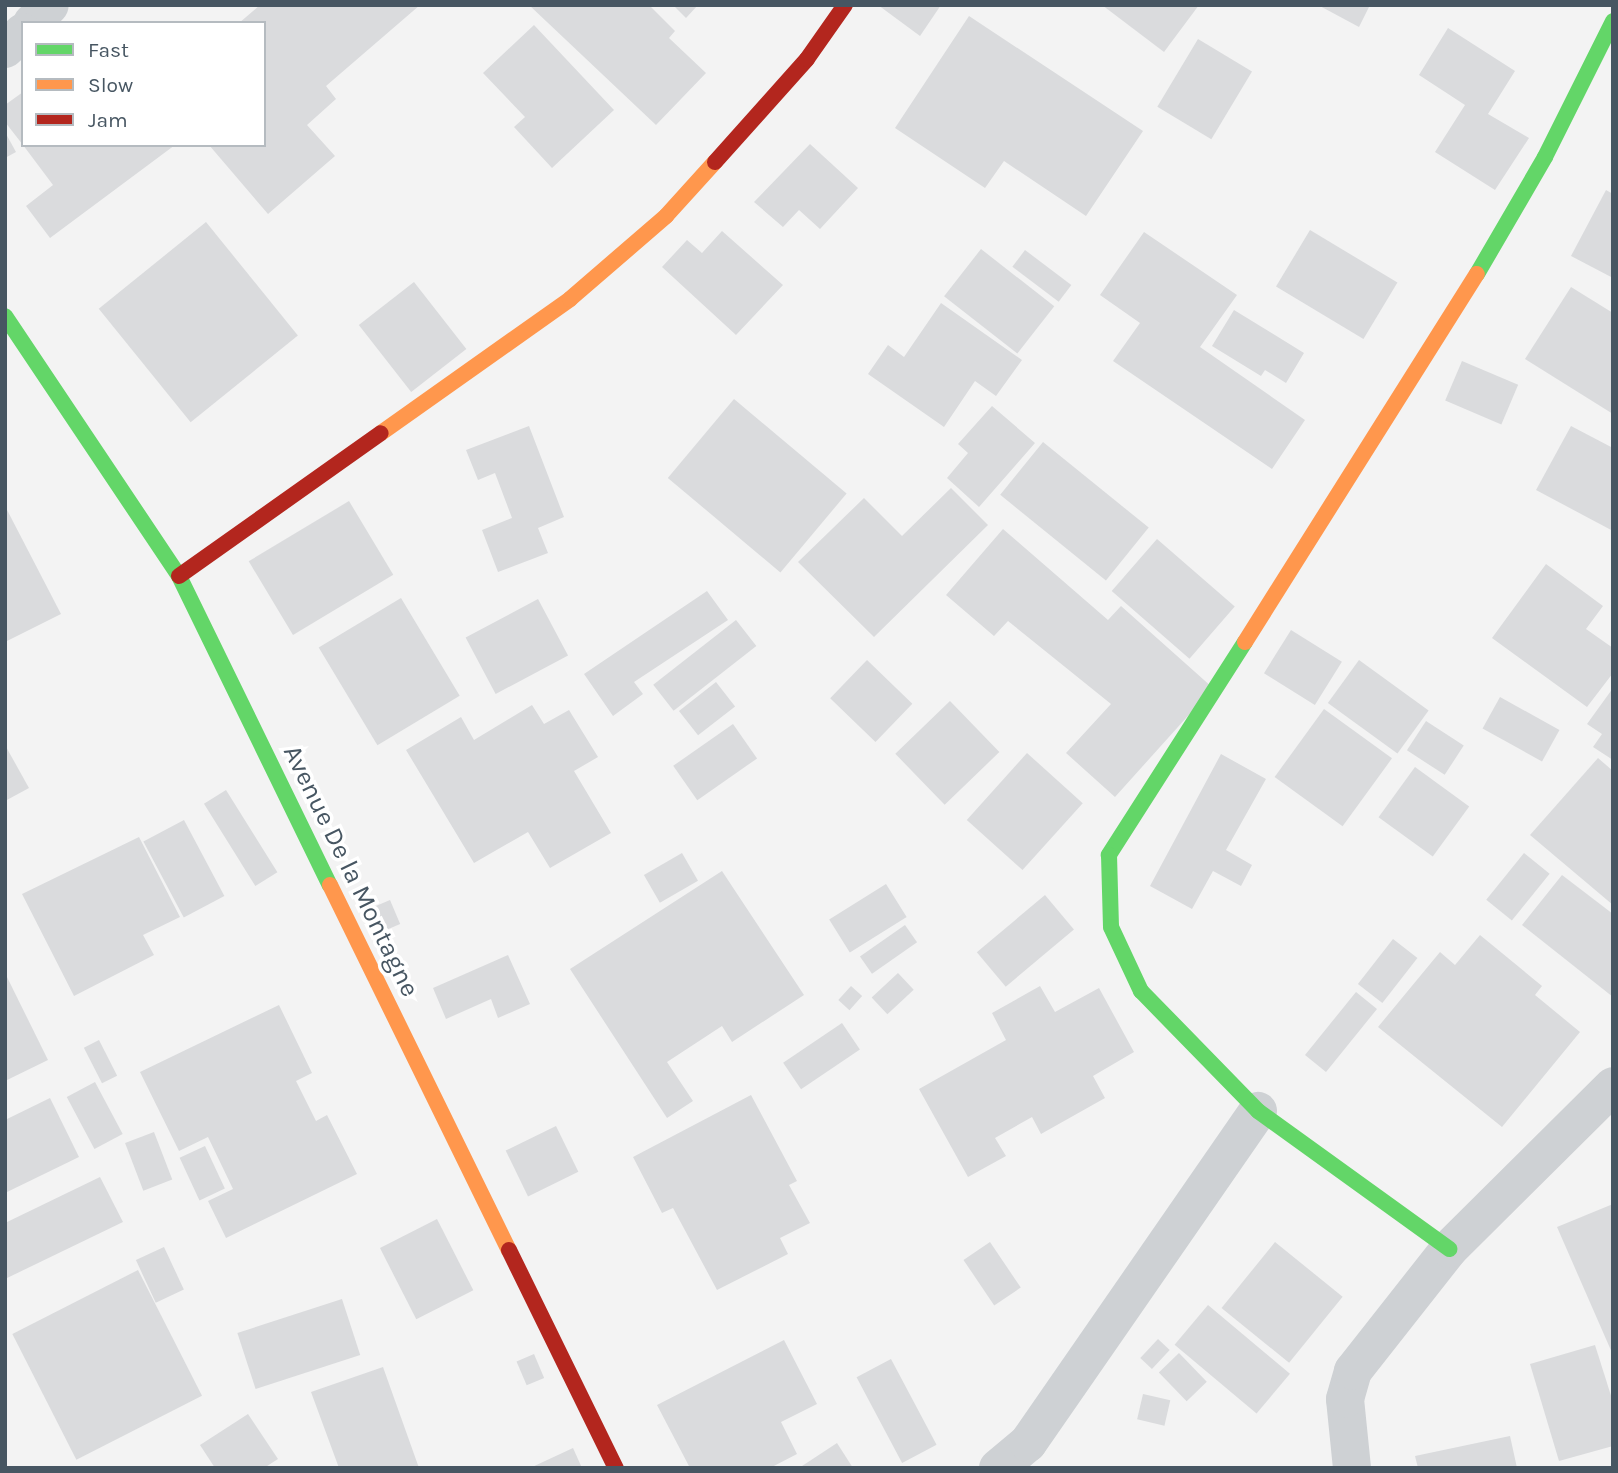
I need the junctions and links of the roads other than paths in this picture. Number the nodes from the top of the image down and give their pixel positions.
1 (50, 5) edge
2 (845, 5) edge
3 (34, 21) edge
4 (1613, 21) edge
5 (21, 34) edge
6 (5, 49) edge
7 (5, 316) edge
8 (180, 576) junction
9 (1613, 1086) edge
10 (1258, 1111) junction
11 (1449, 1249) junction
12 (616, 1468) edge
13 (998, 1468) edge
14 (1352, 1468) edge

1 - 3 street
2 - 8 street
4 - 10 street
5 - 6 street
7 - 8 street, Avenue De la Montagne
8 - 12 street, Avenue De la Montagne
9 - 11 street
10 - 11 street
10 - 13 street
11 - 14 street

